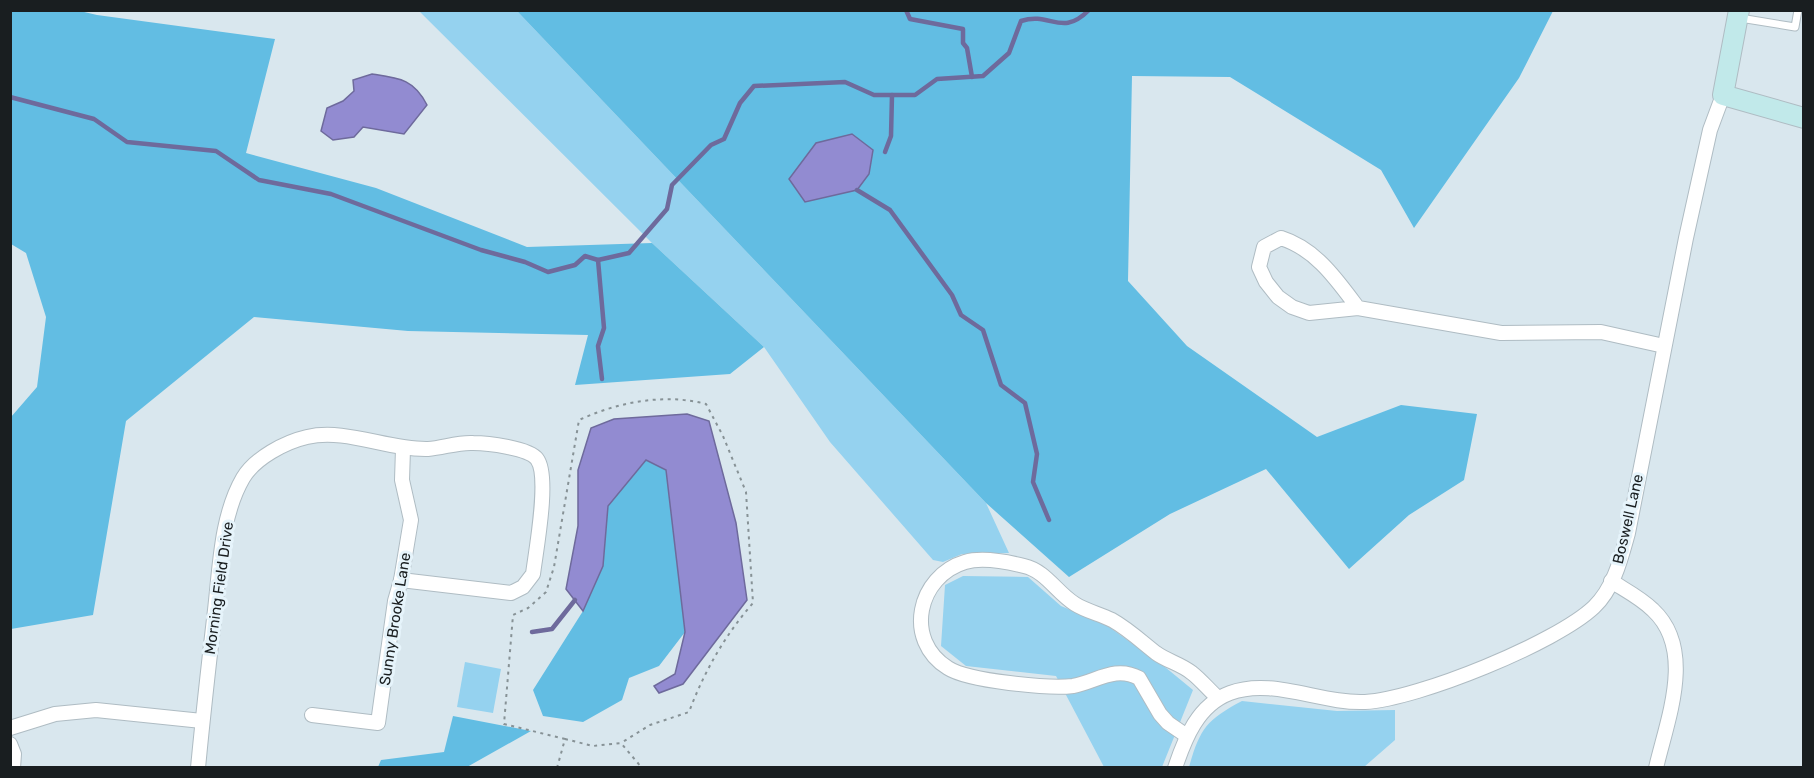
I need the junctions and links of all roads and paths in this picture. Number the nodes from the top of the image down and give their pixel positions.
1 (1798, 10) edge
2 (1739, 14) edge
3 (1723, 95) junction
4 (1803, 118) edge
5 (1358, 308) junction
6 (1664, 346) junction
7 (403, 449) junction
8 (401, 580) junction
9 (1611, 581) junction
10 (1218, 699) junction
11 (312, 715) dead end
12 (202, 721) junction
13 (10, 728) edge
14 (1187, 735) junction
15 (565, 739) junction
16 (621, 743) junction
17 (10, 744) edge
18 (13, 768) edge
19 (198, 768) edge
20 (557, 768) edge
21 (642, 768) edge
22 (1175, 768) edge
23 (1656, 768) edge

1 - 2 lane
2 - 3 main road
3 - 4 main road
3 - 6 street, Boswell Lane
5 - 5 street
5 - 6 street
6 - 9 street, Boswell Lane
7 - 8 street, Sunny Brooke Lane
7 - 8 street, Morning Field Drive
7 - 12 street, Morning Field Drive
8 - 11 street, Sunny Brooke Lane
9 - 10 street, Boswell Lane
9 - 23 street
10 - 14 street, Boswell Lane
10 - 14 street
12 - 13 street
12 - 19 street, Morning Field Drive
14 - 22 street, Boswell Lane
15 - 16 path
15 - 16 path
15 - 20 path
16 - 21 path
17 - 18 street

